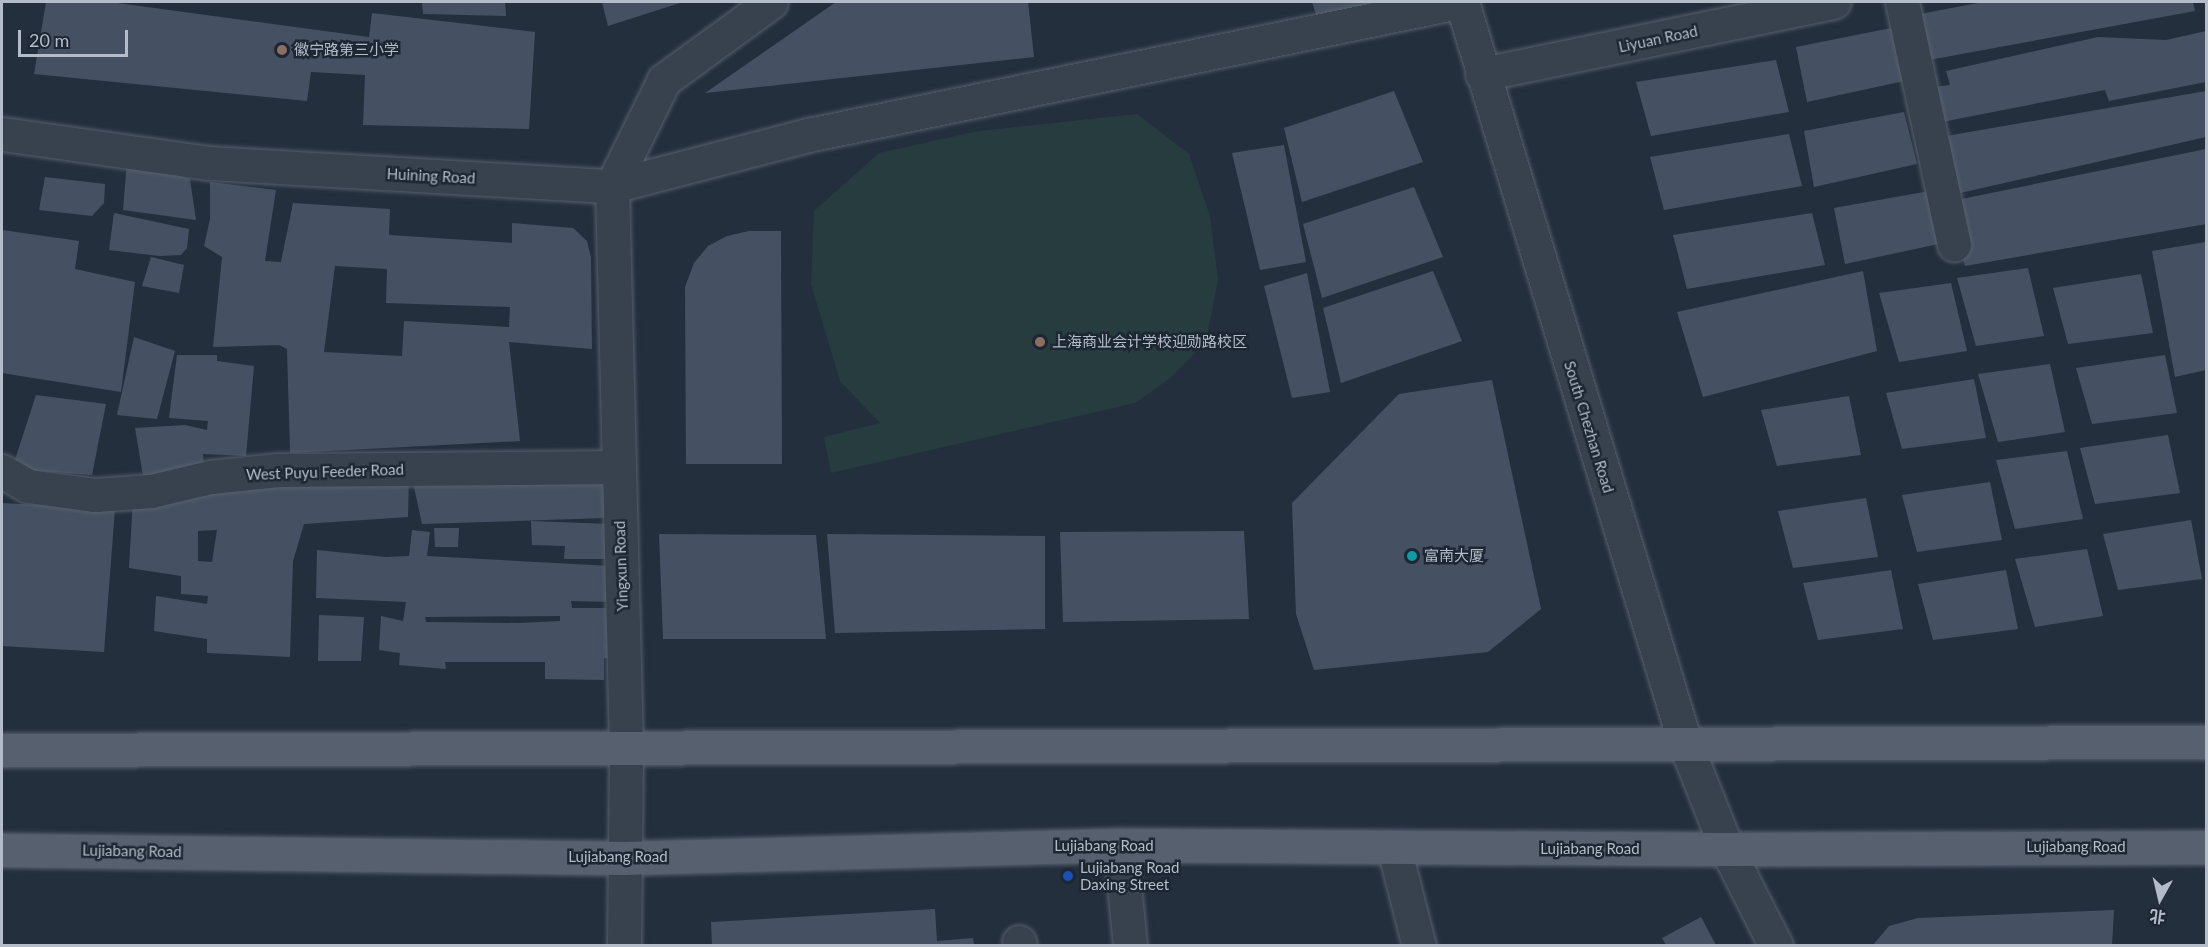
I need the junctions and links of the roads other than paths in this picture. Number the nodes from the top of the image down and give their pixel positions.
1 (771, 2) edge
2 (1460, 2) edge
3 (1834, 2) edge
4 (1902, 2) edge
5 (1482, 74) junction
6 (2, 134) edge
7 (612, 186) junction
8 (1954, 244) dead end
9 (618, 467) junction
10 (2, 471) edge
11 (2206, 742) edge
12 (1685, 743) junction
13 (626, 748) junction
14 (2, 750) edge
15 (1120, 845) junction
16 (2206, 847) edge
17 (1394, 848) junction
18 (2, 849) edge
19 (1726, 849) junction
20 (623, 858) junction
21 (624, 945) edge
22 (1130, 945) edge
23 (1419, 945) edge
24 (1776, 945) edge

1 - 7 street
2 - 5 street, South Chezhan Road
2 - 7 street, Huining Road
3 - 5 street, Liyuan Road
4 - 8 street
5 - 12 street, South Chezhan Road
6 - 7 street, Huining Road
7 - 9 street, Yingxun Road
9 - 10 street, West Puyu Feeder Road
9 - 13 street, Yingxun Road
11 - 12 main road
12 - 13 main road
12 - 19 street, South Chezhan Road
13 - 14 main road
13 - 20 street, Yingxun Road
15 - 17 main road, Lujiabang Road
15 - 20 main road, Lujiabang Road
15 - 22 street
16 - 19 main road, Lujiabang Road
17 - 19 main road, Lujiabang Road
17 - 23 street
18 - 20 main road, Lujiabang Road
19 - 24 street, South Chezhan Road
20 - 21 street, Yingxun Road

